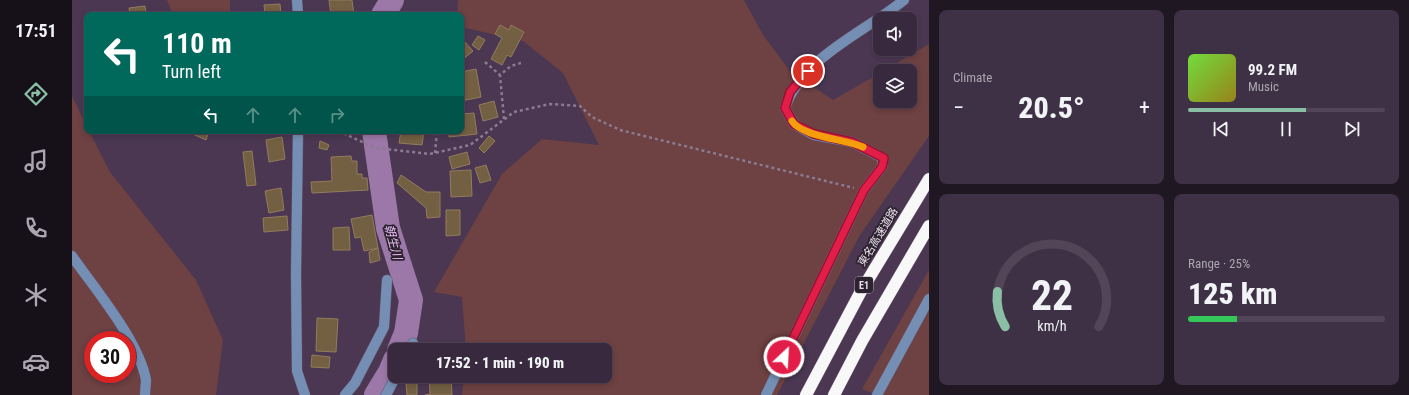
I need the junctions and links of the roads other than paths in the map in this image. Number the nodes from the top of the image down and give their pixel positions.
1 (297, 0) edge
2 (904, 0) edge
3 (298, 12) edge
4 (298, 134) edge
5 (929, 179) edge
6 (929, 226) edge
7 (72, 256) edge
8 (387, 280) dead end
9 (929, 299) edge
10 (392, 383) edge
11 (145, 395) edge
12 (305, 395) edge
13 (345, 395) edge
14 (386, 395) edge
15 (766, 395) edge
16 (806, 395) edge
17 (834, 395) edge
18 (877, 395) edge

1 - 3 street
2 - 15 street
4 - 12 street
5 - 16 highway, 東名高速道路 / E1
6 - 17 highway, E1
7 - 11 street
8 - 13 street
9 - 18 street
10 - 14 street

